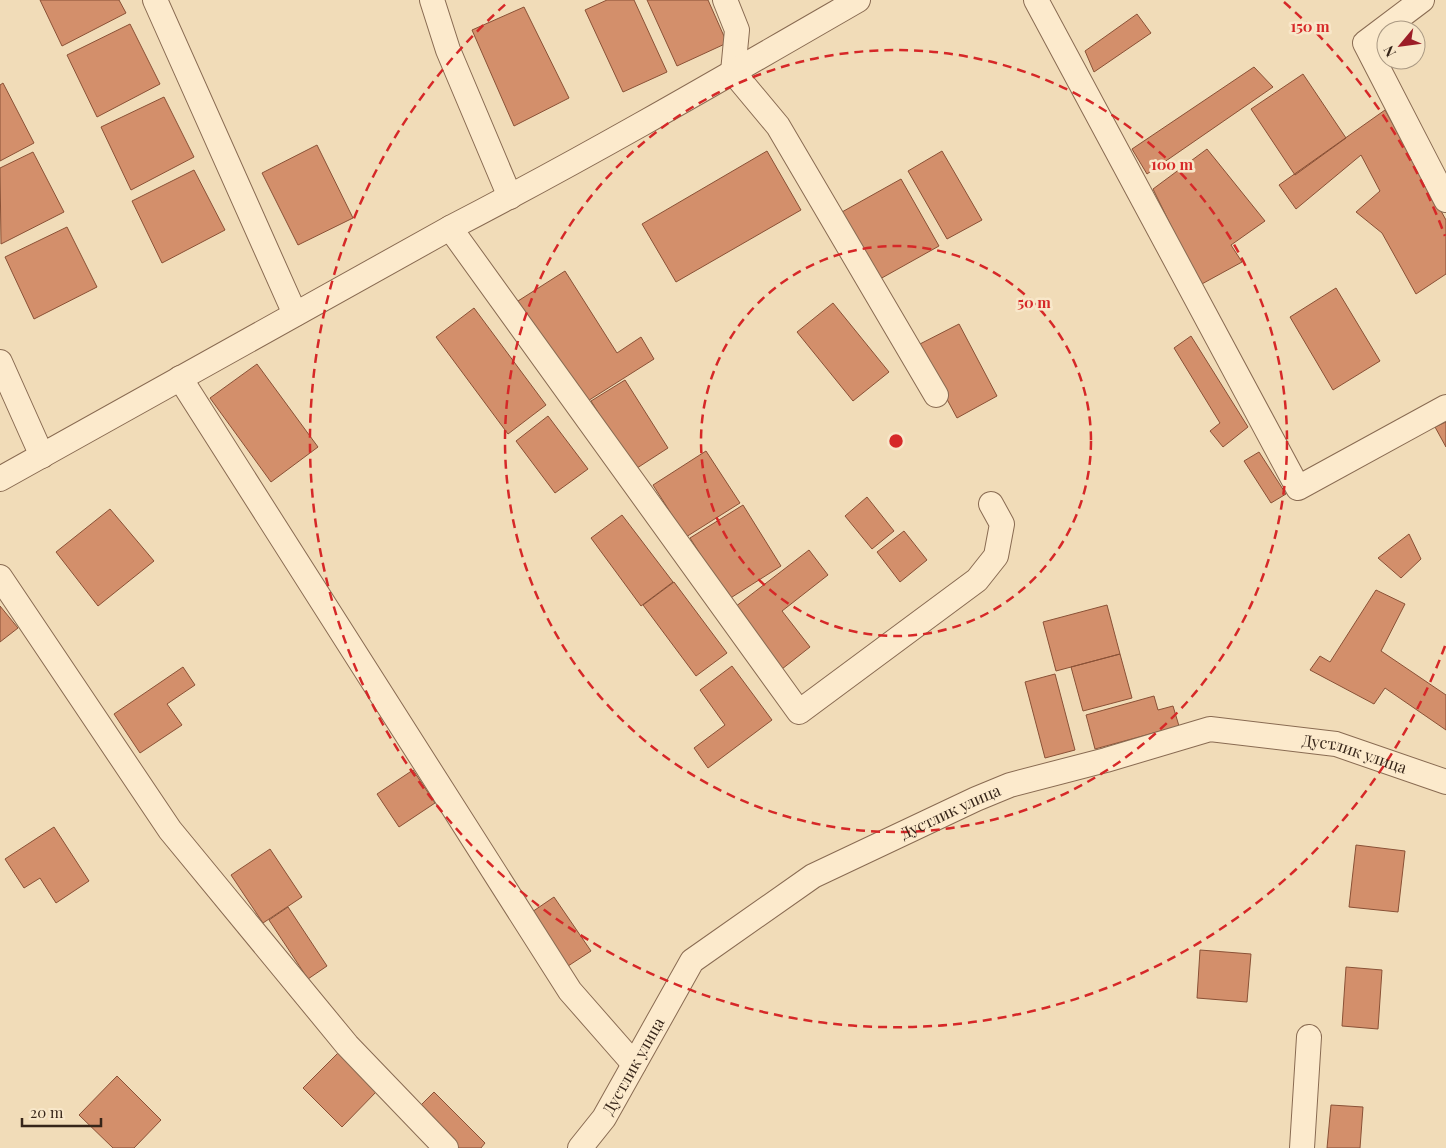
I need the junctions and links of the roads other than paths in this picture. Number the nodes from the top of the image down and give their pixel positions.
1 (155, 0) edge
2 (432, 0) edge
3 (725, 0) edge
4 (858, 0) edge
5 (1036, 0) edge
6 (1422, 0) edge
7 (733, 72) junction
8 (510, 197) junction
9 (1446, 200) edge
10 (450, 228) junction
11 (295, 314) junction
12 (0, 362) edge
13 (180, 378) junction
14 (936, 396) dead end
15 (1446, 407) edge
16 (42, 456) junction
17 (0, 479) edge
18 (991, 504) dead end
19 (0, 577) edge
20 (1446, 782) edge
21 (1310, 1037) dead end
22 (634, 1064) junction
23 (446, 1148) edge
24 (580, 1148) edge
25 (1302, 1148) edge

1 - 11 street
2 - 8 street
3 - 7 street
4 - 7 street
5 - 15 street
6 - 9 street
7 - 8 street
7 - 14 street
8 - 10 street
10 - 11 street
10 - 18 street
11 - 13 street
12 - 16 street
13 - 16 street
13 - 22 street
16 - 17 street
19 - 23 street
20 - 22 street, Дустлик улица
21 - 25 street
22 - 24 street, Дустлик улица

